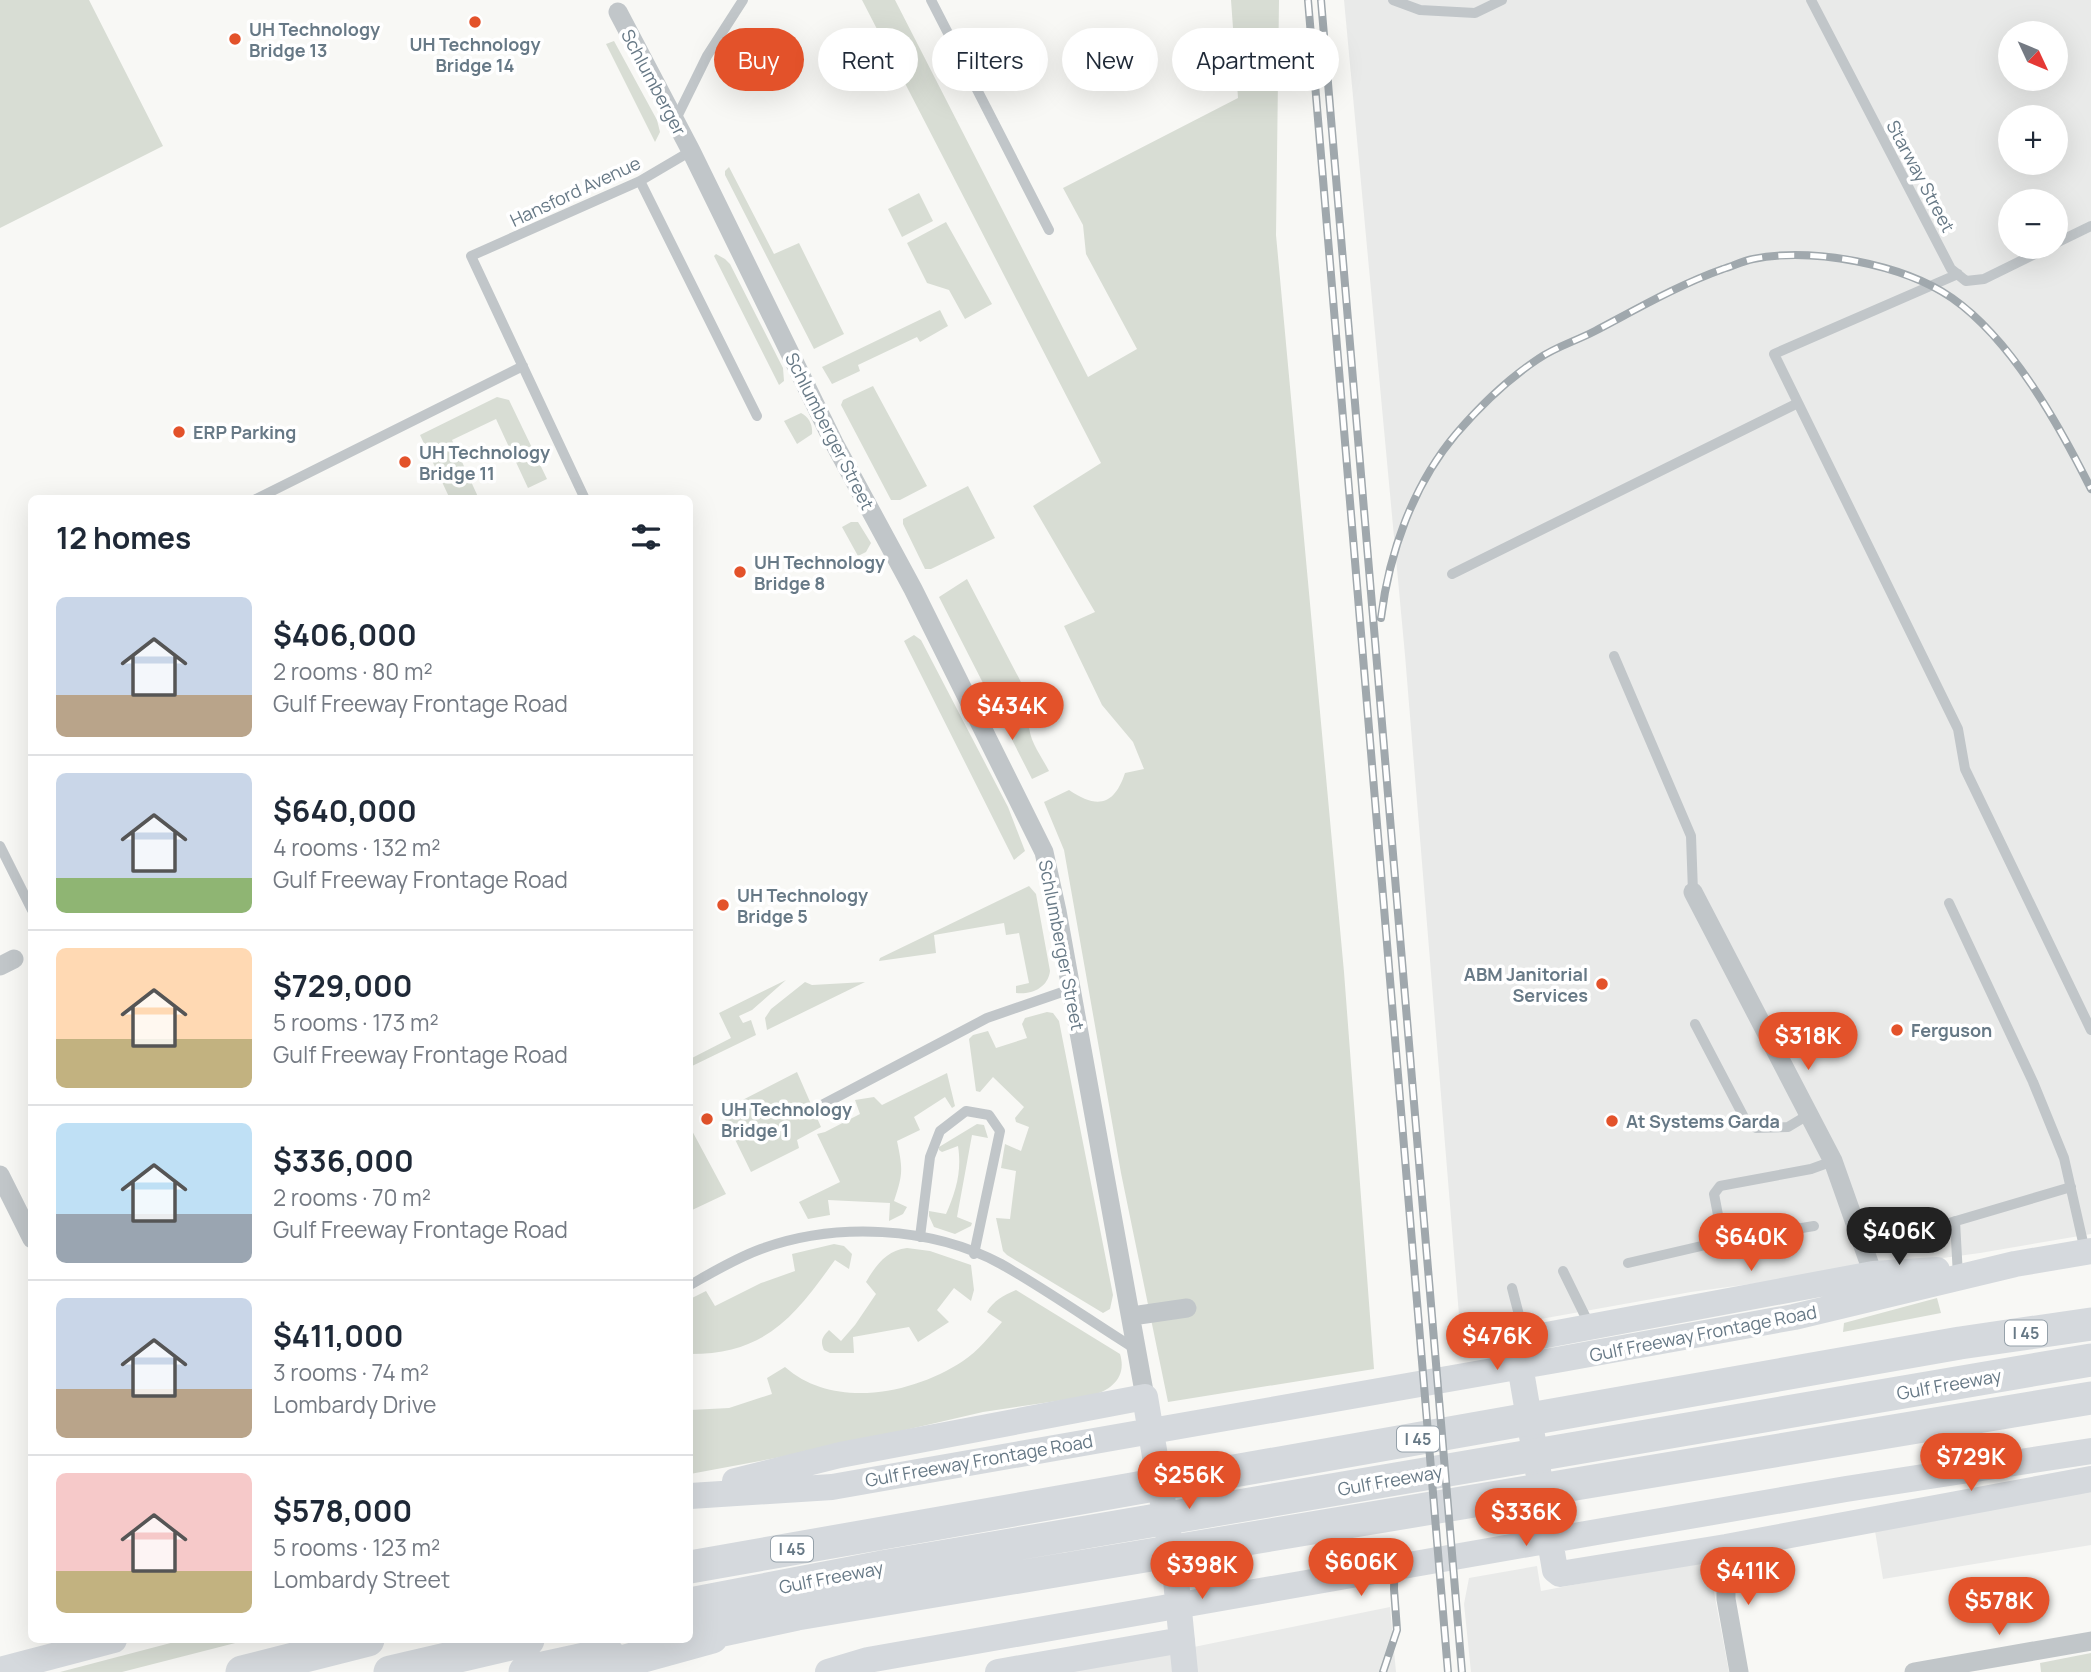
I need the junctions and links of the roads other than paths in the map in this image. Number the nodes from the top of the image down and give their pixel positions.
1 (743, 0) edge
2 (931, 0) edge
3 (1392, 0) edge
4 (1502, 0) edge
5 (1811, 0) edge
6 (619, 6) edge
7 (675, 122) junction
8 (691, 151) junction
9 (640, 181) junction
10 (2091, 226) edge
11 (1049, 230) dead end
12 (2068, 237) edge
13 (2025, 259) edge
14 (1958, 274) junction
15 (523, 366) junction
16 (1798, 403) junction
17 (757, 416) dead end
18 (264, 495) edge
19 (583, 495) edge
20 (1452, 574) dead end
21 (1614, 656) dead end
22 (0, 846) edge
23 (1693, 892) joint
24 (28, 901) edge
25 (1949, 903) dead end
26 (1072, 989) junction
27 (1695, 1024) dead end
28 (2091, 1030) edge
29 (820, 1106) dead end
30 (1808, 1115) junction
31 (1833, 1161) junction
32 (0, 1175) edge
33 (2071, 1187) junction
34 (1955, 1221) junction
35 (1814, 1226) dead end
36 (28, 1231) edge
37 (1912, 1234) dead end
38 (920, 1237) junction
39 (1723, 1241) junction
40 (2088, 1251) edge
41 (974, 1254) junction
42 (1628, 1263) dead end
43 (1563, 1271) dead end
44 (1958, 1273) junction
45 (1873, 1274) junction
46 (693, 1283) edge
47 (1512, 1288) dead end
48 (1187, 1308) dead end
49 (1132, 1316) junction
50 (2091, 1324) edge
51 (1590, 1327) junction
52 (1521, 1343) junction
53 (1137, 1350) junction
54 (2091, 1360) edge
55 (2091, 1398) edge
56 (1147, 1404) junction
57 (2091, 1451) edge
58 (2091, 1479) edge
59 (693, 1493) edge
60 (693, 1494) edge
61 (1726, 1547) junction
62 (696, 1564) edge
63 (693, 1603) edge
64 (797, 1614) junction
65 (1182, 1634) junction
66 (693, 1636) edge
67 (2091, 1641) edge
68 (103, 1643) edge
69 (357, 1643) edge
70 (515, 1643) edge
71 (661, 1643) edge
72 (692, 1643) edge
73 (693, 1643) edge
74 (0, 1670) edge
75 (242, 1672) edge
76 (390, 1672) edge
77 (525, 1672) edge
78 (586, 1672) edge
79 (828, 1672) edge
80 (998, 1672) edge
81 (1185, 1672) edge
82 (1739, 1672) edge
83 (1914, 1672) edge

1 - 7 lane
2 - 11 lane
3 - 4 lane
5 - 14 lane, Starway Street
6 - 7 street, Schlumberger
7 - 8 street, Schlumberger
8 - 9 lane, Hansford Avenue
8 - 26 street, Schlumberger Street
9 - 15 lane, Hansford Avenue
9 - 17 lane
10 - 12 lane
13 - 14 lane
14 - 16 lane
15 - 18 lane
15 - 19 lane
16 - 20 lane
16 - 28 lane
21 - 23 lane
22 - 24 lane
23 - 30 street
25 - 33 lane
26 - 29 lane
26 - 49 street, Schlumberger Street
27 - 30 lane
30 - 31 street
31 - 39 lane
31 - 45 street
32 - 36 street
33 - 34 lane
33 - 40 lane
34 - 37 lane
34 - 44 lane
35 - 39 lane
38 - 41 lane
38 - 41 lane
38 - 46 lane
39 - 42 lane
40 - 44 main road
41 - 53 lane
43 - 51 lane
44 - 45 main road
44 - 60 main road, Gulf Freeway Frontage Road
45 - 51 main road
47 - 52 lane
48 - 49 street
49 - 53 street, Schlumberger Street
50 - 62 highway, Gulf Freeway / I 45
51 - 52 main road
52 - 61 main road
53 - 56 street, Schlumberger Street
54 - 63 highway, Gulf Freeway
55 - 64 highway, Gulf Freeway
56 - 59 main road
56 - 65 main road
57 - 79 main road
58 - 61 main road
61 - 82 street
64 - 66 highway, Gulf Freeway
64 - 73 highway
65 - 80 main road
65 - 81 main road
67 - 83 street
68 - 74 main road
69 - 75 highway
70 - 76 highway
71 - 77 highway
72 - 78 highway

